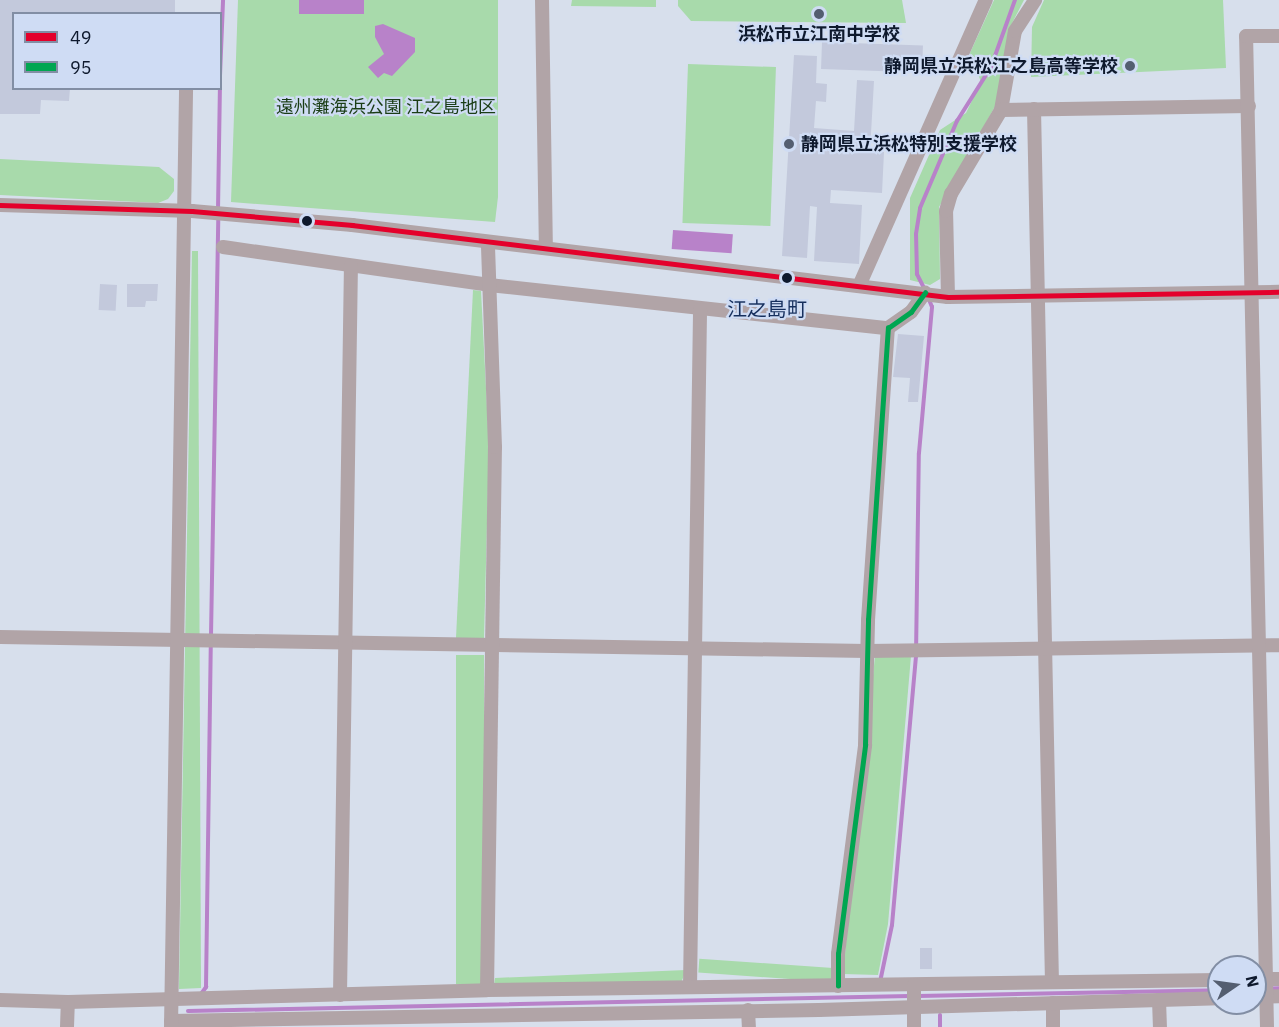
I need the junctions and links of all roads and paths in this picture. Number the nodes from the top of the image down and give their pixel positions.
1 (542, 0) edge
2 (986, 0) edge
3 (1035, 0) edge
4 (1279, 36) edge
5 (186, 90) edge
6 (1249, 106) junction
7 (1034, 109) junction
8 (1002, 110) junction
9 (0, 205) edge
10 (188, 211) junction
11 (488, 244) junction
12 (223, 247) dead end
13 (546, 247) junction
14 (351, 266) junction
15 (489, 285) junction
16 (859, 286) junction
17 (1252, 292) junction
18 (1279, 292) edge
19 (925, 293) junction
20 (948, 297) junction
21 (1038, 297) junction
22 (700, 310) junction
23 (888, 328) junction
24 (0, 637) edge
25 (180, 639) junction
26 (345, 643) junction
27 (1260, 645) junction
28 (1279, 645) edge
29 (493, 646) junction
30 (696, 647) junction
31 (1046, 649) junction
32 (867, 651) junction
33 (1266, 955) edge
34 (1207, 980) edge
35 (1052, 982) junction
36 (838, 986) junction
37 (690, 987) junction
38 (487, 990) junction
39 (453, 991) junction
40 (340, 995) junction
41 (914, 995) junction
42 (1207, 998) edge
43 (172, 999) junction
44 (0, 1000) edge
45 (1160, 1000) junction
46 (68, 1002) junction
47 (1053, 1003) junction
48 (748, 1010) junction
49 (534, 1020) edge
50 (454, 1021) edge
51 (286, 1023) edge
52 (171, 1024) edge
53 (67, 1027) edge
54 (749, 1027) edge
55 (914, 1027) edge
56 (1053, 1027) edge
57 (1160, 1027) edge

1 - 13 street
2 - 16 street
3 - 8 street
4 - 6 street
5 - 10 street
6 - 7 street
6 - 17 street
7 - 8 street
7 - 21 street
8 - 20 street
9 - 10 street
10 - 11 street
10 - 25 street
11 - 13 street
11 - 15 street
12 - 14 street
13 - 16 street
14 - 15 street
14 - 26 street
15 - 22 street
15 - 29 street
16 - 19 street
17 - 18 street
17 - 21 street
17 - 27 street
19 - 20 street
19 - 23 street
20 - 21 street
21 - 31 street
22 - 23 street
22 - 30 street
23 - 32 street
24 - 25 street
25 - 26 street
25 - 43 street
26 - 29 street
26 - 40 street
27 - 28 street
27 - 31 street
27 - 33 street
29 - 30 street
29 - 38 street
30 - 32 street
30 - 37 street
31 - 32 street
31 - 35 street
32 - 36 street
34 - 35 street
35 - 41 street
36 - 37 street
36 - 41 street
37 - 38 street
38 - 39 street
39 - 40 street
39 - 50 street
40 - 43 street
41 - 47 street
41 - 48 street
41 - 55 street
42 - 45 street
43 - 46 street
43 - 52 street
44 - 46 street
45 - 47 street
45 - 57 street
46 - 53 street
47 - 56 street
48 - 49 street
48 - 54 street
49 - 50 street
50 - 51 street
51 - 52 street

